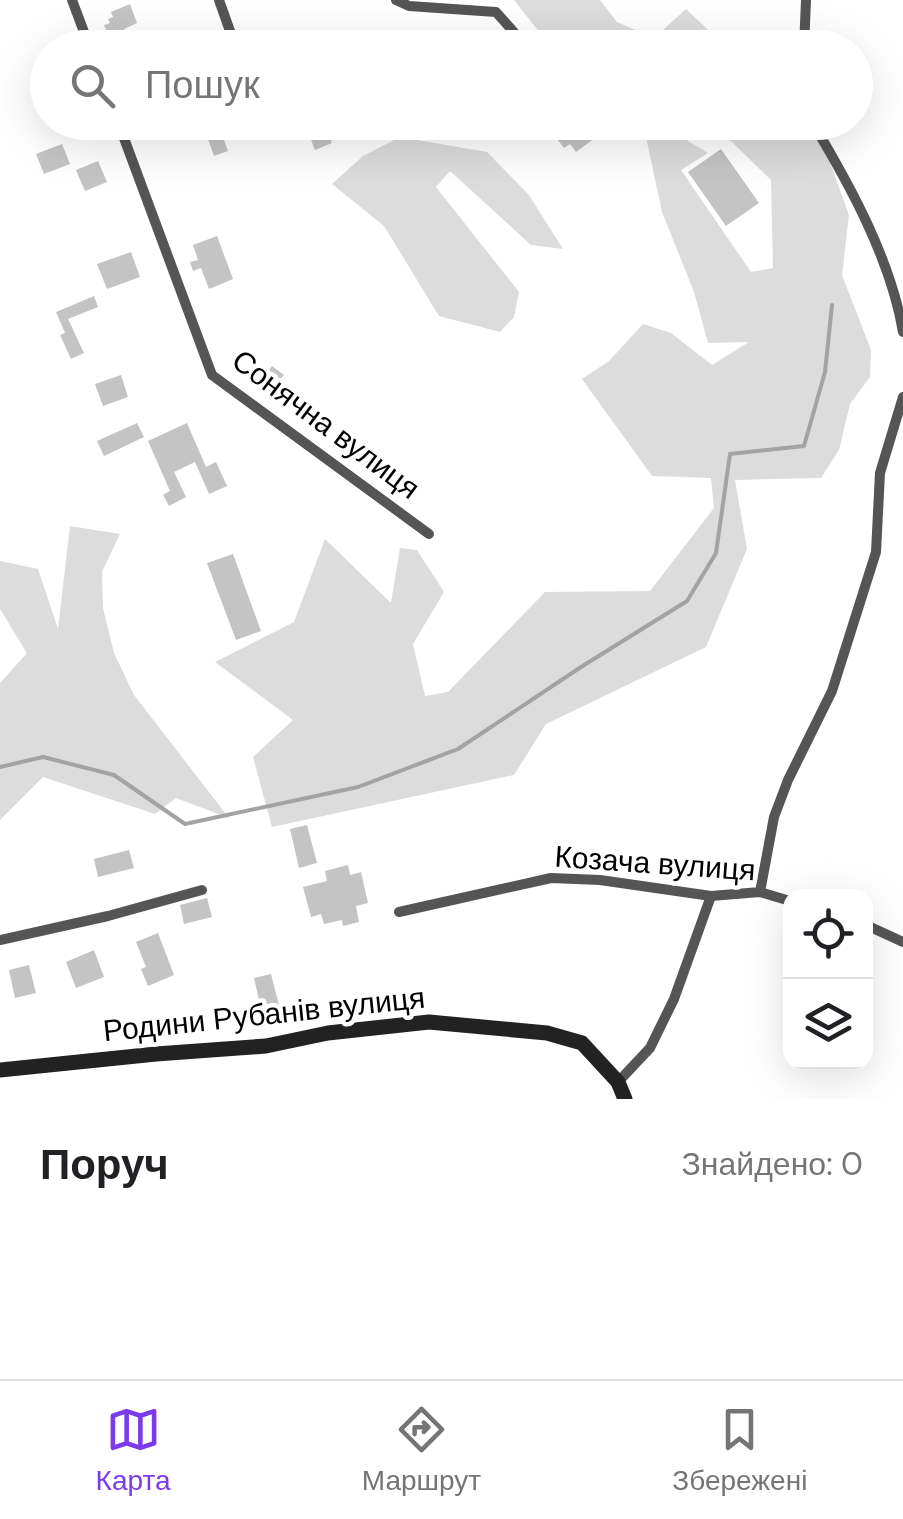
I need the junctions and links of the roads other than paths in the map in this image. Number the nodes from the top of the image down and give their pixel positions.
1 (72, 0) edge
2 (218, 0) edge
3 (396, 0) edge
4 (806, 0) edge
5 (83, 30) edge
6 (229, 30) edge
7 (512, 30) edge
8 (805, 30) edge
9 (125, 140) edge
10 (823, 140) edge
11 (903, 332) edge
12 (903, 397) edge
13 (429, 534) dead end
14 (202, 890) dead end
15 (760, 892) junction
16 (711, 896) junction
17 (783, 899) edge
18 (399, 912) dead end
19 (873, 929) edge
20 (0, 940) edge
21 (903, 942) edge
22 (0, 1070) edge
23 (618, 1082) junction
24 (624, 1099) edge

1 - 5 street
2 - 6 street
3 - 7 street
4 - 8 street
9 - 13 street, Сонячна вулиця
10 - 11 street
12 - 15 street
14 - 20 street
15 - 16 street, Козача вулиця
15 - 17 street, Козача вулиця
16 - 18 street, Козача вулиця
16 - 23 street
19 - 21 street
22 - 23 street, Родини Рубанів вулиця
23 - 24 street, Родини Рубанів вулиця

